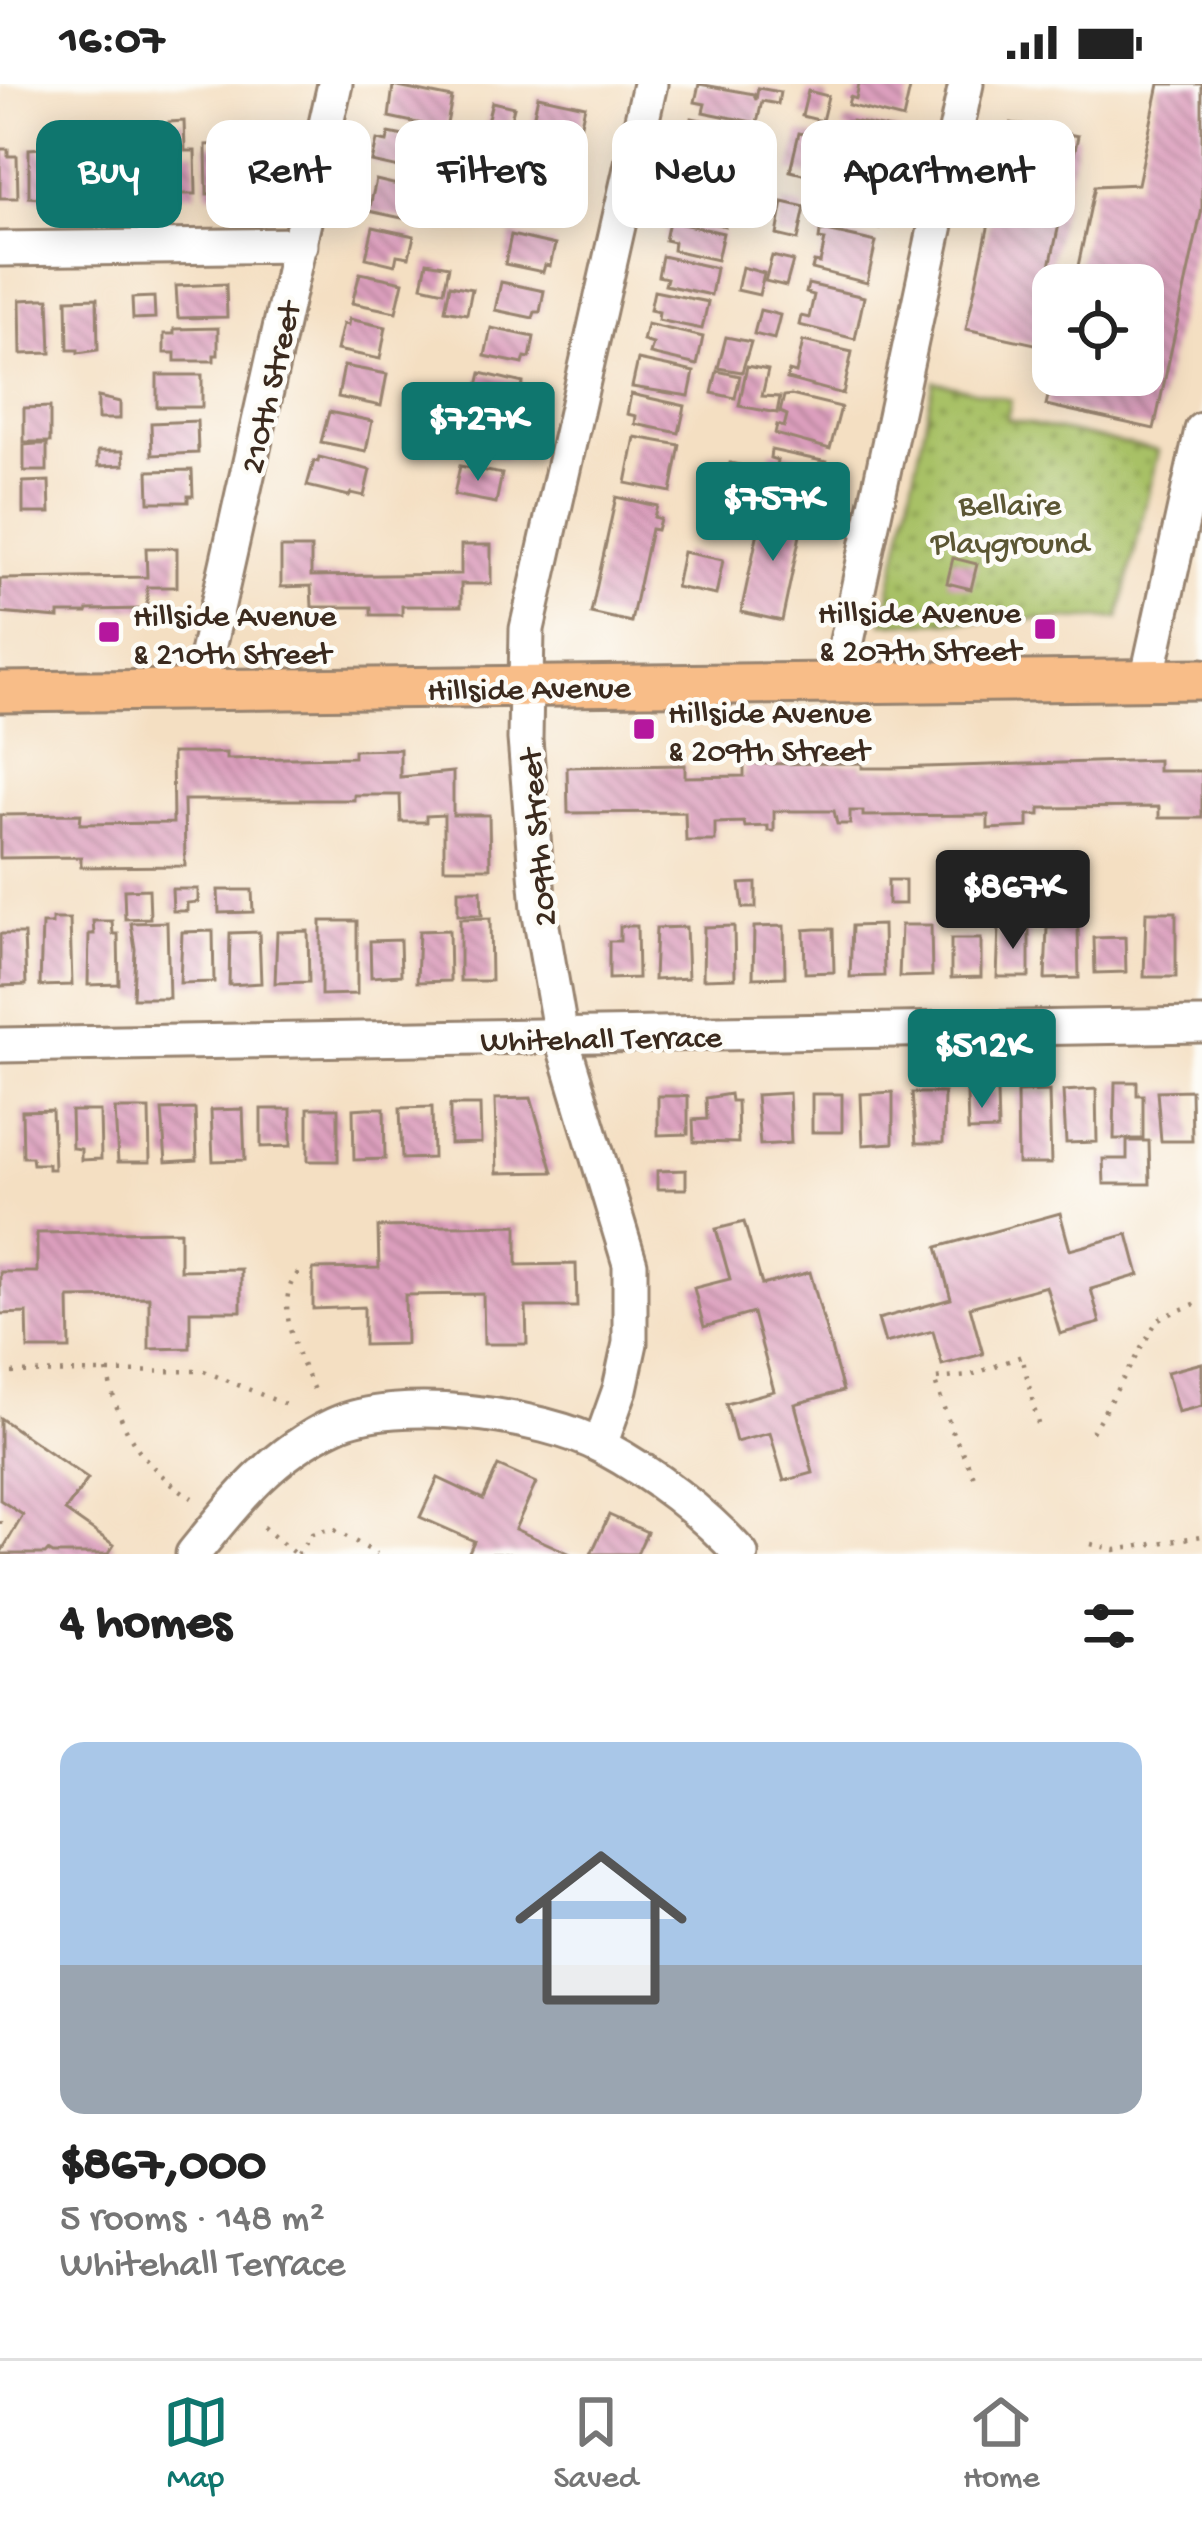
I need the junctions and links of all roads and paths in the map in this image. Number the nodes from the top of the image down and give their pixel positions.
1 (335, 84) edge
2 (650, 84) edge
3 (966, 84) edge
4 (300, 245) junction
5 (0, 249) edge
6 (1202, 430) edge
7 (1202, 679) edge
8 (1147, 680) junction
9 (838, 683) junction
10 (527, 686) junction
11 (200, 689) junction
12 (0, 692) edge
13 (1202, 1025) edge
14 (561, 1036) junction
15 (0, 1045) edge
16 (298, 1273) dead end
17 (1202, 1301) edge
18 (106, 1371) junction
19 (0, 1373) edge
20 (316, 1394) dead end
21 (289, 1406) dead end
22 (1038, 1424) dead end
23 (1092, 1432) dead end
24 (600, 1445) junction
25 (974, 1476) dead end
26 (192, 1498) dead end
27 (263, 1527) dead end
28 (1202, 1536) edge
29 (1091, 1544) dead end
30 (193, 1554) edge
31 (296, 1554) edge
32 (377, 1554) edge
33 (741, 1554) edge

1 - 4 street, 210th Street
2 - 10 street, 209th Street
3 - 9 street
4 - 5 street
4 - 11 street, 210th Street
6 - 8 street
7 - 8 main road, Hillside Avenue
8 - 9 main road, Hillside Avenue
9 - 10 main road, Hillside Avenue
10 - 11 main road, Hillside Avenue
10 - 14 street, 209th Street
11 - 12 main road, Hillside Avenue
13 - 14 street, Whitehall Terrace
14 - 15 street, Whitehall Terrace
14 - 24 street, 209th Street
16 - 20 path
17 - 23 path
18 - 19 path
18 - 21 path
18 - 26 path
22 - 25 path
24 - 30 street
24 - 33 street
27 - 31 path
28 - 29 path
31 - 32 path

